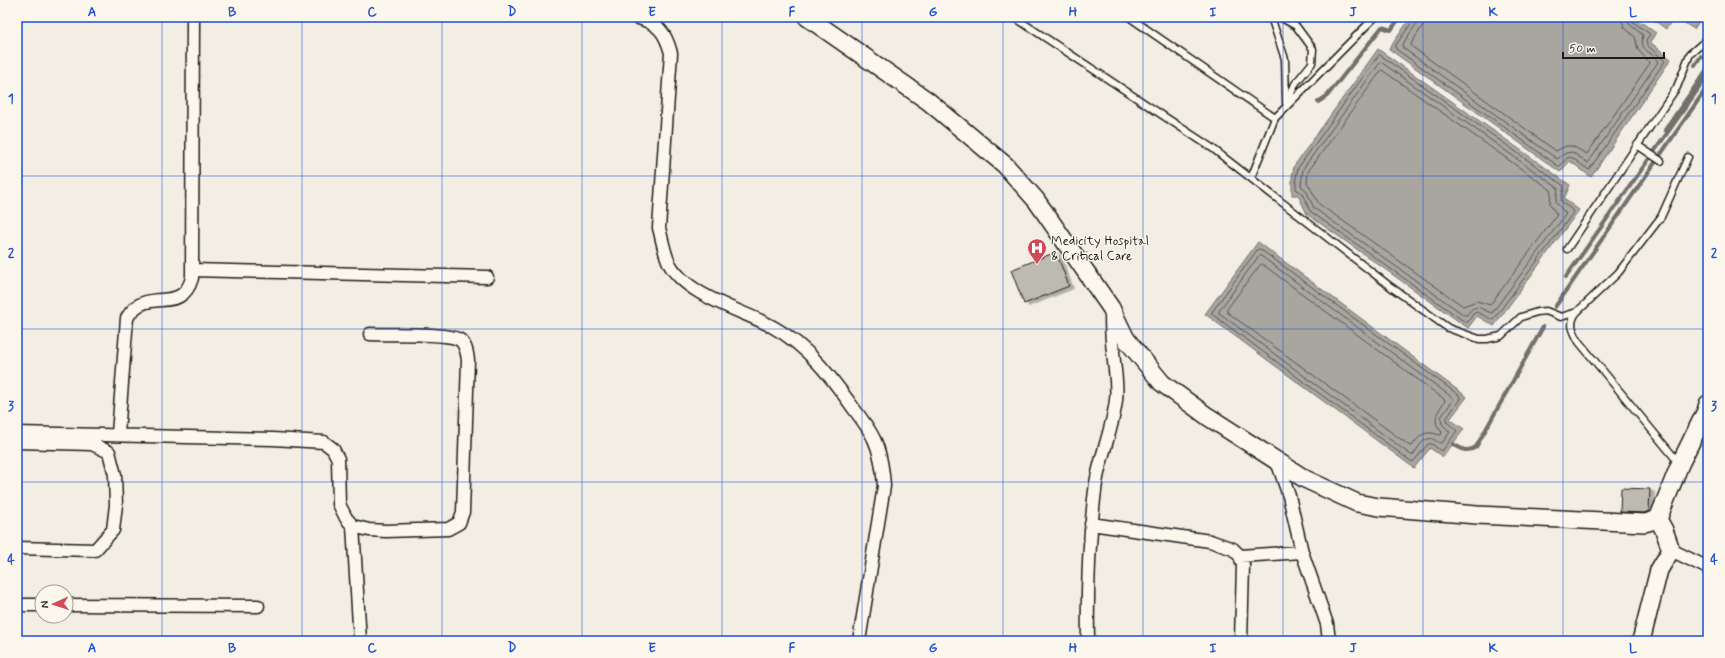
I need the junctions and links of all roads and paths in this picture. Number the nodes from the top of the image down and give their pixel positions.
1 (193, 17) edge
2 (635, 17) edge
3 (807, 17) edge
4 (1014, 17) edge
5 (1129, 17) edge
6 (1271, 17) edge
7 (1280, 17) edge
8 (1375, 17) edge
9 (1708, 37) edge
10 (1286, 107) junction
11 (1275, 118) junction
12 (1637, 145) junction
13 (1688, 157) dead end
14 (1662, 161) dead end
15 (1251, 178) junction
16 (1567, 248) dead end
17 (192, 270) junction
18 (488, 277) dead end
19 (1111, 308) junction
20 (1577, 312) junction
21 (370, 334) dead end
22 (1707, 409) edge
23 (17, 433) edge
24 (118, 434) junction
25 (17, 442) edge
26 (1276, 458) junction
27 (1680, 464) junction
28 (1658, 519) junction
29 (1092, 524) junction
30 (353, 526) junction
31 (17, 548) edge
32 (1671, 550) junction
33 (1302, 552) junction
34 (1240, 556) junction
35 (1708, 568) edge
36 (17, 605) edge
37 (34, 605) edge
38 (74, 605) edge
39 (258, 606) dead end
40 (360, 641) edge
41 (859, 641) edge
42 (1088, 641) edge
43 (1241, 641) edge
44 (1329, 641) edge
45 (1641, 641) edge

1 - 17 street
2 - 41 street
3 - 19 street
4 - 15 lane
5 - 11 lane
6 - 10 lane
7 - 10 lane
8 - 10 lane
9 - 12 lane
10 - 11 lane
11 - 15 lane
12 - 14 lane
12 - 16 lane
13 - 20 lane
15 - 20 lane
17 - 18 street
17 - 24 street
19 - 26 street
19 - 29 street
20 - 27 lane
21 - 30 street
22 - 27 street
23 - 24 street
24 - 30 street
25 - 31 street
26 - 28 street
26 - 33 street
27 - 28 street
28 - 32 street
29 - 34 street
29 - 42 street
30 - 40 street
32 - 35 street
32 - 45 street
33 - 34 street
33 - 44 street
34 - 43 street
36 - 37 street
38 - 39 street

